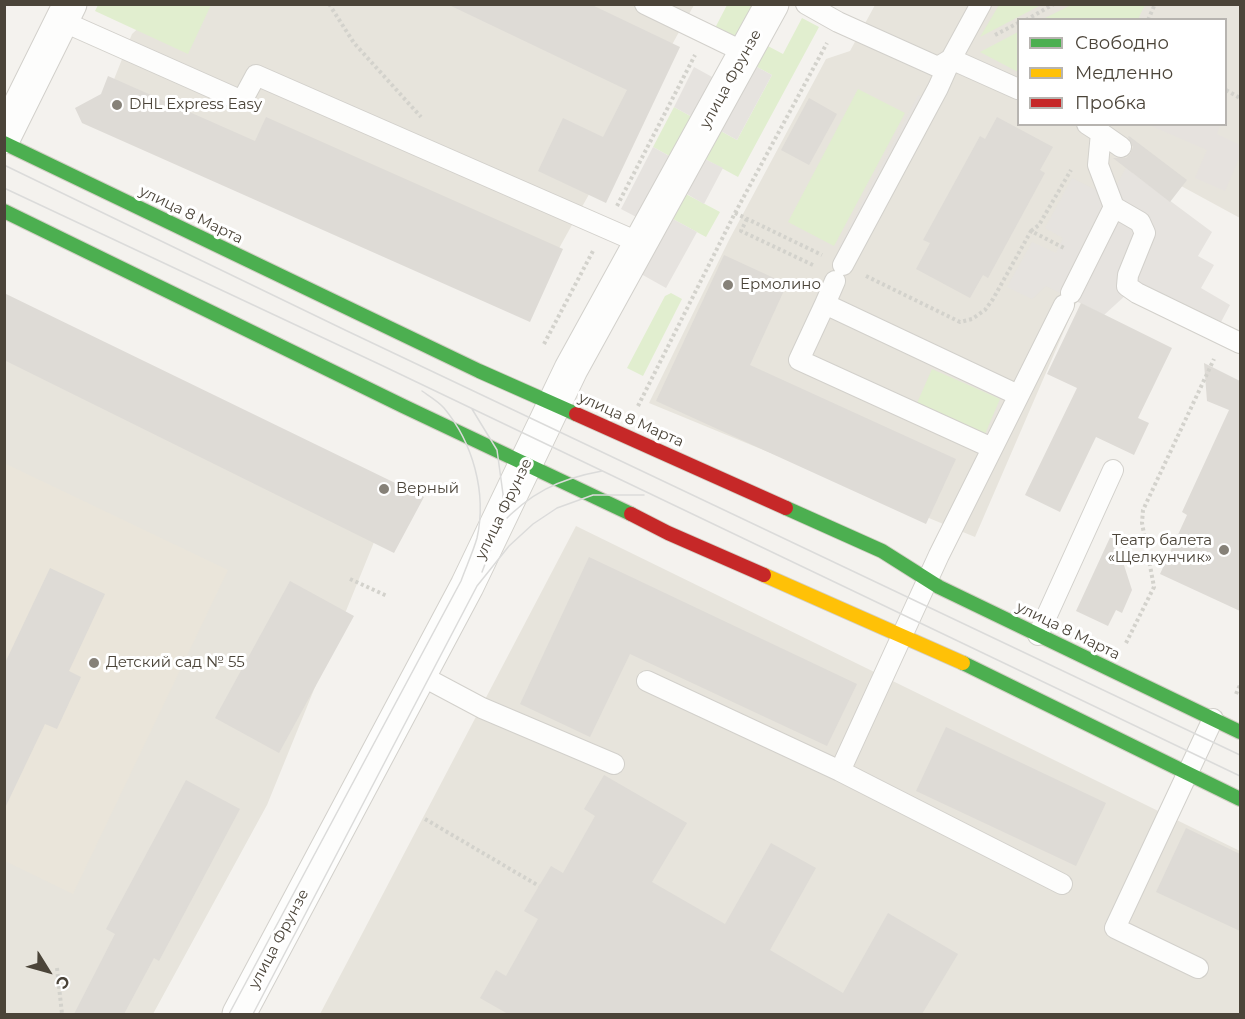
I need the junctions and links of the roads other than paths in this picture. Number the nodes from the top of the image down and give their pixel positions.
1 (645, 4) edge
2 (772, 4) edge
3 (806, 4) edge
4 (981, 4) edge
5 (66, 13) edge
6 (746, 53) junction
7 (951, 59) junction
8 (1017, 89) edge
9 (1094, 129) edge
10 (4, 137) edge
11 (4, 143) edge
12 (1121, 147) dead end
13 (1114, 207) junction
14 (4, 211) edge
15 (640, 243) junction
16 (825, 304) junction
17 (1233, 339) edge
18 (1018, 395) junction
19 (554, 404) junction
20 (992, 448) junction
21 (526, 464) junction
22 (1113, 470) dead end
23 (928, 580) junction
24 (1038, 634) junction
25 (903, 637) junction
26 (420, 675) junction
27 (647, 681) dead end
28 (1213, 719) junction
29 (1240, 732) edge
30 (614, 764) dead end
31 (840, 771) junction
32 (1188, 773) junction
33 (1240, 799) edge
34 (1062, 884) dead end
35 (1198, 968) dead end
36 (239, 1014) edge

1 - 6 lane
2 - 6 street, улица Фрунзе
3 - 7 lane
4 - 7 lane
5 - 10 street
5 - 15 lane
6 - 15 street, улица Фрунзе
7 - 8 lane
7 - 16 lane
9 - 12 lane
9 - 13 lane
11 - 19 main road, улица 8 Марта
13 - 17 lane
13 - 18 lane
14 - 21 main road
15 - 19 street, улица Фрунзе
16 - 18 lane
16 - 20 lane
18 - 20 lane
19 - 21 street, улица Фрунзе
19 - 23 main road, улица 8 Марта
20 - 23 lane
21 - 25 main road
21 - 26 street, улица Фрунзе
22 - 24 lane
23 - 24 main road, улица 8 Марта
23 - 25 lane
24 - 28 main road, улица 8 Марта
25 - 31 lane
25 - 32 main road
26 - 30 lane
26 - 36 street, улица Фрунзе
27 - 31 lane
28 - 29 main road, улица 8 Марта
28 - 32 lane
31 - 34 lane
32 - 33 main road
32 - 35 lane

